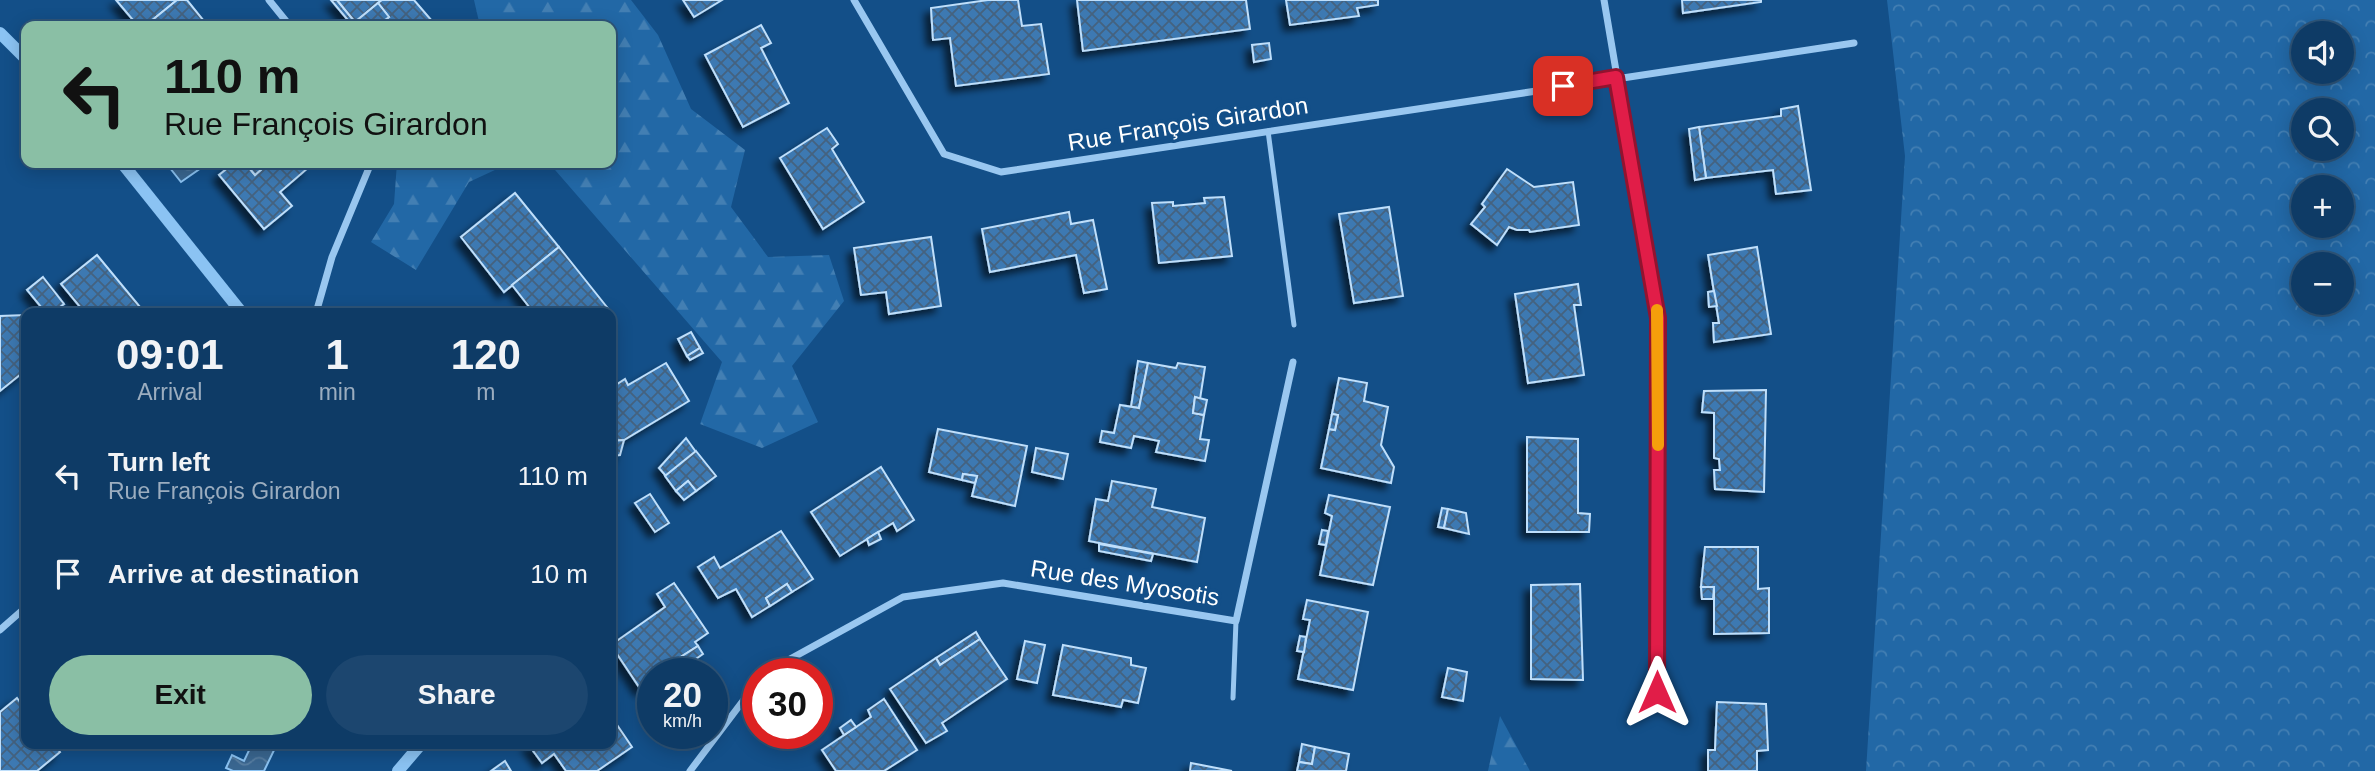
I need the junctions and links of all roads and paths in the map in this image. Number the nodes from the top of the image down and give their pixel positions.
1 (269, 0) edge
2 (854, 0) edge
3 (1604, 0) edge
4 (286, 21) edge
5 (1854, 43) dead end
6 (1616, 77) junction
7 (1268, 131) junction
8 (369, 168) edge
9 (317, 308) edge
10 (1294, 325) dead end
11 (1293, 362) dead end
12 (21, 611) edge
13 (1236, 621) junction
14 (0, 630) edge
15 (793, 658) edge
16 (1657, 692) dead end
17 (1233, 698) dead end
18 (742, 702) edge
19 (690, 771) edge

1 - 4 street
2 - 7 street, Rue François Girardon
3 - 6 street
5 - 6 street, Rue François Girardon
6 - 7 street, Rue François Girardon
6 - 16 street
7 - 10 lane
8 - 9 street
11 - 13 street, Rue des Myosotis
12 - 14 street
13 - 15 street, Rue des Myosotis
13 - 17 lane
18 - 19 street

